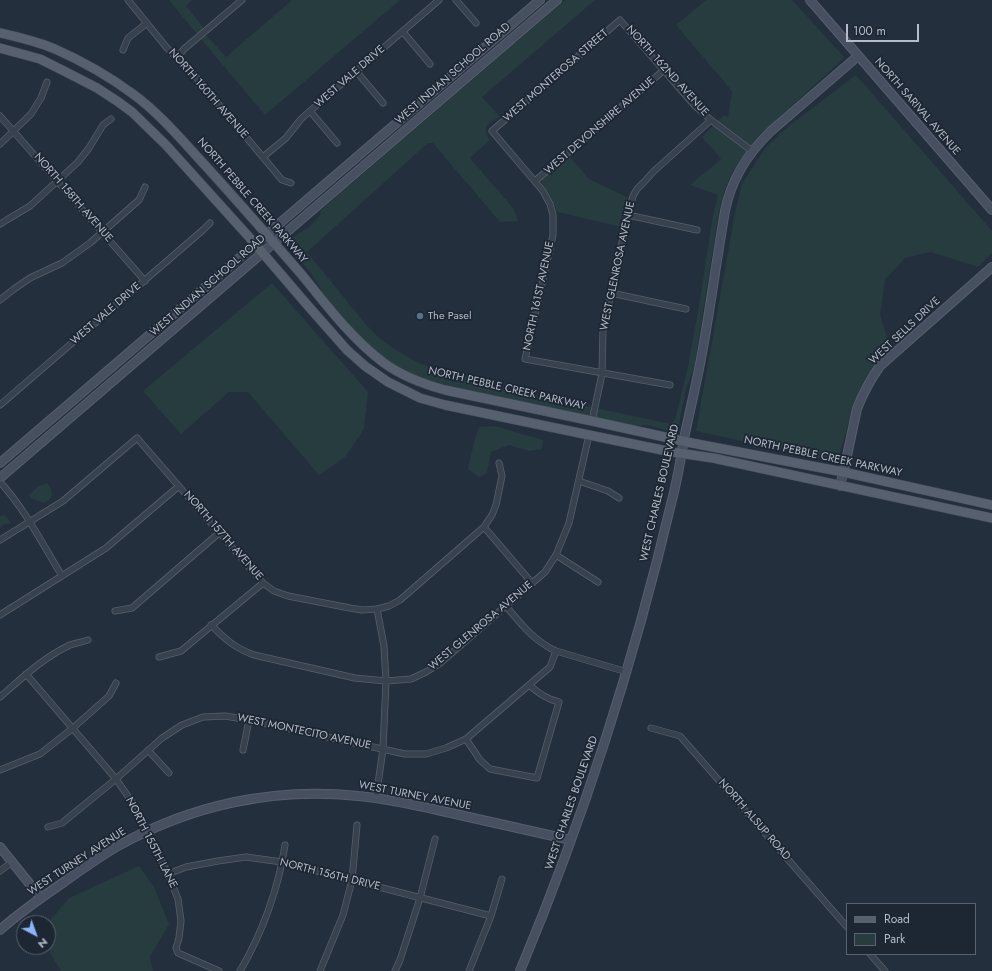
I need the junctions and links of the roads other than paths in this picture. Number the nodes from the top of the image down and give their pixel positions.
1 (128, 0) edge
2 (242, 0) edge
3 (440, 0) edge
4 (456, 0) edge
5 (540, 0) edge
6 (557, 0) edge
7 (810, 0) edge
8 (620, 20) joint
9 (147, 23) junction
10 (476, 23) dead end
11 (403, 32) junction
12 (0, 33) edge
13 (0, 48) edge
14 (123, 50) dead end
15 (858, 56) junction
16 (177, 58) junction
17 (430, 64) dead end
18 (664, 70) junction
19 (356, 72) junction
20 (47, 82) dead end
21 (383, 103) dead end
22 (310, 111) junction
23 (0, 116) edge
24 (111, 119) dead end
25 (711, 120) junction
26 (492, 131) joint
27 (14, 132) junction
28 (337, 143) dead end
29 (0, 144) edge
30 (752, 151) junction
31 (263, 157) junction
32 (58, 181) junction
33 (535, 182) junction
34 (291, 183) dead end
35 (146, 187) dead end
36 (992, 210) edge
37 (628, 215) junction
38 (210, 223) dead end
39 (0, 224) edge
40 (697, 230) dead end
41 (102, 232) junction
42 (266, 234) junction
43 (274, 243) junction
44 (256, 244) junction
45 (263, 253) junction
46 (992, 267) edge
47 (145, 281) junction
48 (611, 293) junction
49 (0, 300) edge
50 (686, 309) dead end
51 (396, 370) junction
52 (602, 374) junction
53 (388, 382) junction
54 (670, 385) dead end
55 (0, 405) edge
56 (592, 421) junction
57 (589, 435) junction
58 (684, 441) junction
59 (682, 453) junction
60 (500, 462) dead end
61 (0, 463) edge
62 (843, 472) junction
63 (0, 478) edge
64 (579, 481) junction
65 (0, 482) edge
66 (179, 486) junction
67 (840, 486) junction
68 (619, 498) dead end
69 (992, 505) edge
70 (992, 518) edge
71 (29, 522) junction
72 (484, 527) junction
73 (219, 533) junction
74 (0, 540) edge
75 (556, 555) junction
76 (62, 576) junction
77 (598, 582) dead end
78 (263, 583) junction
79 (532, 583) junction
80 (506, 606) junction
81 (377, 609) junction
82 (115, 611) dead end
83 (0, 615) edge
84 (212, 625) junction
85 (88, 640) dead end
86 (556, 651) junction
87 (159, 657) dead end
88 (627, 672) junction
89 (26, 674) junction
90 (386, 681) junction
91 (116, 683) dead end
92 (529, 685) junction
93 (0, 697) edge
94 (248, 720) junction
95 (72, 728) junction
96 (651, 728) dead end
97 (466, 739) junction
98 (383, 749) junction
99 (148, 750) junction
100 (244, 750) dead end
101 (0, 770) edge
102 (169, 773) dead end
103 (116, 779) junction
104 (376, 798) junction
105 (357, 825) dead end
106 (48, 827) dead end
107 (147, 831) junction
108 (435, 839) dead end
109 (571, 840) junction
110 (285, 845) dead end
111 (0, 847) edge
112 (12, 862) junction
113 (282, 862) junction
114 (0, 871) edge
115 (168, 874) junction
116 (502, 879) dead end
117 (352, 880) junction
118 (41, 898) junction
119 (420, 898) junction
120 (490, 916) junction
121 (846, 926) edge
122 (0, 930) edge
123 (871, 955) edge
124 (219, 971) edge
125 (240, 971) edge
126 (320, 971) edge
127 (395, 971) edge
128 (469, 971) edge
129 (520, 971) edge
130 (885, 971) edge

1 - 9 street, NORTH 160TH AVENUE
2 - 16 street
3 - 11 street, WEST VALE DRIVE
4 - 10 street
5 - 42 street, WEST INDIAN SCHOOL ROAD
6 - 43 street, WEST INDIAN SCHOOL ROAD
7 - 15 street, NORTH SARIVAL AVENUE
8 - 18 street, NORTH 162ND AVENUE
8 - 26 street, WEST MONTEROSA STREET
9 - 14 street
9 - 16 street, NORTH 160TH AVENUE
11 - 17 street
11 - 19 street, WEST VALE DRIVE
12 - 42 main road, NORTH PEBBLE CREEK PARKWAY
13 - 44 main road
15 - 30 street, WEST CHARLES BOULEVARD
15 - 36 street, NORTH SARIVAL AVENUE
16 - 31 street, NORTH 160TH AVENUE
18 - 25 street, NORTH 162ND AVENUE
18 - 33 street, WEST DEVONSHIRE AVENUE
19 - 21 street
19 - 22 street, WEST VALE DRIVE
20 - 27 street
22 - 28 street
22 - 31 street, WEST VALE DRIVE
23 - 27 street, NORTH 158TH AVENUE
24 - 32 street
25 - 30 street, NORTH 162ND AVENUE
25 - 37 street, WEST GLENROSA AVENUE
26 - 33 street, NORTH 161ST AVENUE
27 - 29 street
27 - 32 street, NORTH 158TH AVENUE
30 - 58 street, WEST CHARLES BOULEVARD
31 - 34 street, NORTH 160TH AVENUE
32 - 39 street
32 - 41 street, NORTH 158TH AVENUE
33 - 52 street, NORTH 161ST AVENUE
35 - 41 street
37 - 40 street
37 - 48 street, WEST GLENROSA AVENUE
38 - 47 street, WEST VALE DRIVE
41 - 47 street, NORTH 158TH AVENUE
41 - 49 street
42 - 43 main road, NORTH PEBBLE CREEK PARKWAY
42 - 44 street, WEST INDIAN SCHOOL ROAD
43 - 45 street, WEST INDIAN SCHOOL ROAD
43 - 51 main road, NORTH PEBBLE CREEK PARKWAY
44 - 45 main road
44 - 61 street, WEST INDIAN SCHOOL ROAD
45 - 53 main road
45 - 63 street, WEST INDIAN SCHOOL ROAD
46 - 62 street, WEST SELLS DRIVE
47 - 55 street, WEST VALE DRIVE
48 - 50 street
48 - 52 street, WEST GLENROSA AVENUE
51 - 53 street
51 - 56 main road, NORTH PEBBLE CREEK PARKWAY
52 - 54 street, NORTH 161ST AVENUE
52 - 56 street, WEST GLENROSA AVENUE
53 - 57 main road
56 - 58 main road, NORTH PEBBLE CREEK PARKWAY
57 - 59 main road
57 - 64 street, WEST GLENROSA AVENUE
58 - 59 street, WEST CHARLES BOULEVARD
58 - 62 main road, NORTH PEBBLE CREEK PARKWAY
59 - 67 main road
59 - 88 street, WEST CHARLES BOULEVARD
60 - 72 street, NORTH 157TH AVENUE
62 - 67 street, WEST SELLS DRIVE
62 - 69 main road, NORTH PEBBLE CREEK PARKWAY
64 - 68 street
64 - 75 street, WEST GLENROSA AVENUE
65 - 71 street
66 - 71 street, NORTH 157TH AVENUE
66 - 73 street, NORTH 157TH AVENUE
66 - 76 street
67 - 70 main road
71 - 74 street
71 - 76 street
72 - 79 street
72 - 81 street, NORTH 157TH AVENUE
73 - 78 street, NORTH 157TH AVENUE
73 - 82 street
75 - 77 street
75 - 79 street, WEST GLENROSA AVENUE
76 - 83 street
78 - 81 street, NORTH 157TH AVENUE
78 - 84 street
79 - 80 street, WEST GLENROSA AVENUE
80 - 86 street
80 - 90 street, WEST GLENROSA AVENUE
81 - 90 street
84 - 87 street
84 - 90 street, WEST GLENROSA AVENUE
85 - 89 street
86 - 88 street
86 - 92 street, WEST MONTECITO AVENUE
88 - 109 street, WEST CHARLES BOULEVARD
89 - 93 street
89 - 95 street, NORTH 155TH LANE
90 - 98 street
91 - 95 street
92 - 97 street, WEST MONTECITO AVENUE
92 - 97 street
94 - 98 street, WEST MONTECITO AVENUE
94 - 99 street, WEST MONTECITO AVENUE
94 - 100 street
95 - 101 street
95 - 103 street, NORTH 155TH LANE
96 - 121 street, NORTH ALSUP ROAD
97 - 98 street, WEST MONTECITO AVENUE
98 - 104 street
99 - 102 street
99 - 103 street, WEST MONTECITO AVENUE
103 - 106 street, WEST MONTECITO AVENUE
103 - 107 street, NORTH 155TH LANE
104 - 107 street, WEST TURNEY AVENUE
104 - 109 street, WEST TURNEY AVENUE
105 - 117 street
107 - 115 street, NORTH 155TH LANE
107 - 118 street, WEST TURNEY AVENUE
108 - 119 street
109 - 129 street, WEST CHARLES BOULEVARD
110 - 113 street
111 - 112 street
112 - 114 street
112 - 118 street
113 - 115 street, NORTH 156TH DRIVE
113 - 117 street, NORTH 156TH DRIVE
113 - 125 street
115 - 124 street, NORTH 155TH LANE
116 - 120 street
117 - 119 street, NORTH 156TH DRIVE
117 - 126 street
118 - 122 street, WEST TURNEY AVENUE
119 - 120 street, NORTH 156TH DRIVE
119 - 127 street
120 - 128 street
123 - 130 street

